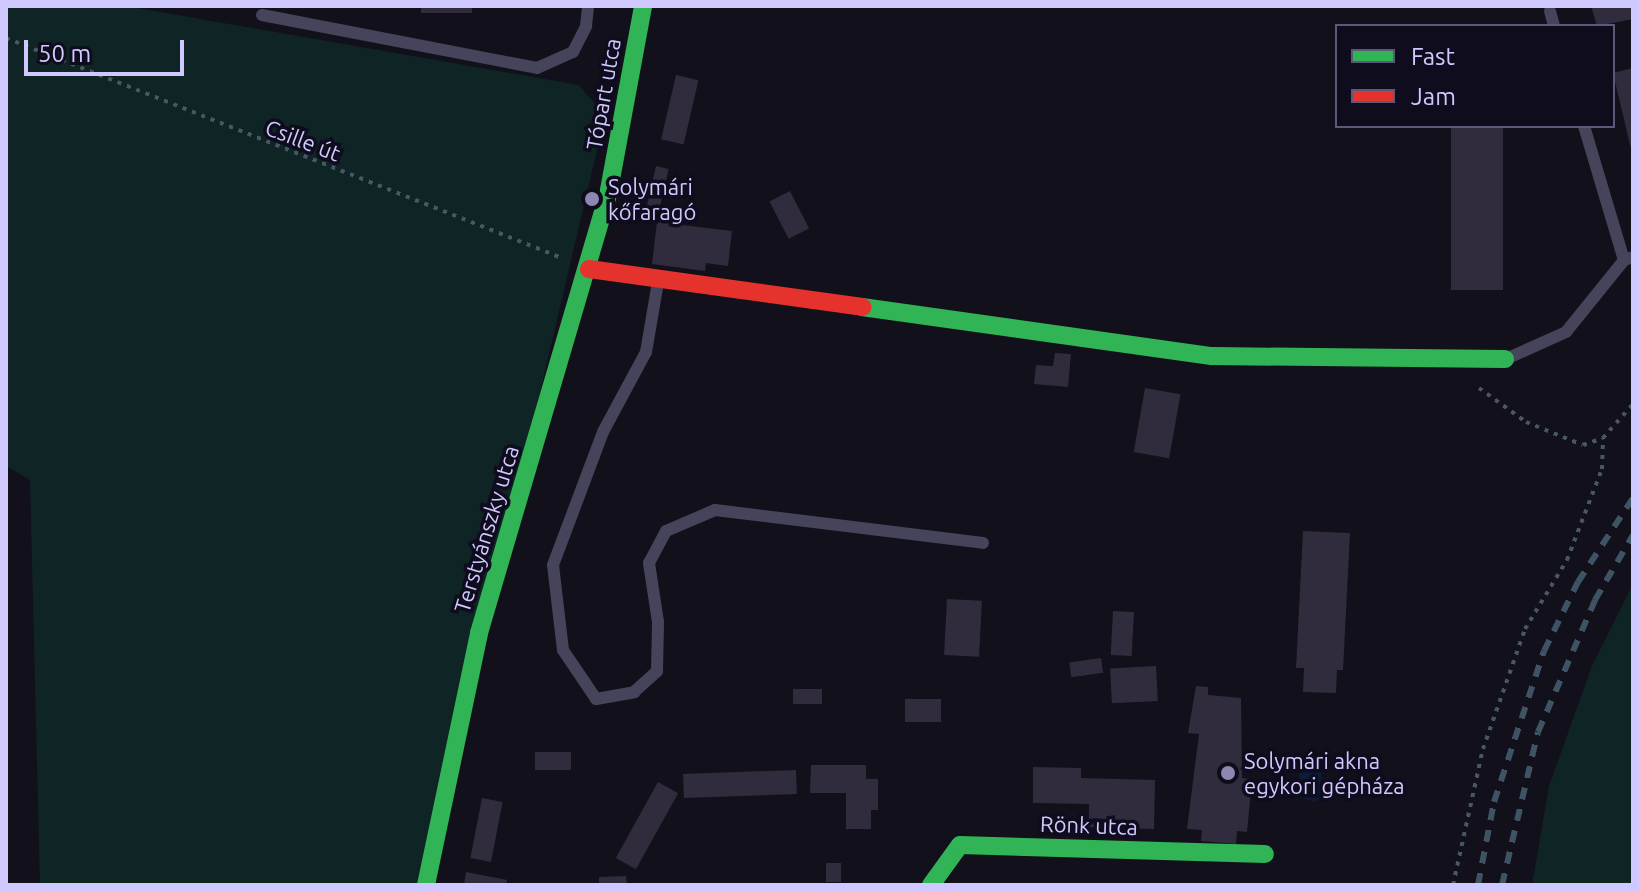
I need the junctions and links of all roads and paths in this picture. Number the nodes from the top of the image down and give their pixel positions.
1 (588, 6) edge
2 (643, 6) edge
3 (1550, 11) dead end
4 (262, 15) dead end
5 (1553, 24) edge
6 (6, 38) edge
7 (1585, 128) edge
8 (609, 190) joint
9 (1628, 259) edge
10 (589, 269) junction
11 (658, 282) junction
12 (1505, 359) joint
13 (1476, 385) dead end
14 (1633, 404) edge
15 (1603, 438) junction
16 (983, 543) dead end
17 (1265, 854) dead end
18 (426, 885) edge
19 (931, 885) edge
20 (1453, 885) edge

1 - 4 lane
2 - 8 street, Tópart utca
3 - 5 lane
6 - 10 path, Csille út
7 - 9 lane
8 - 10 street, Terstyánszky utca
9 - 12 lane
10 - 11 street
10 - 18 street, Terstyánszky utca
11 - 12 street
11 - 16 lane
13 - 15 path
14 - 15 path
15 - 20 path
17 - 19 street, Rönk utca

